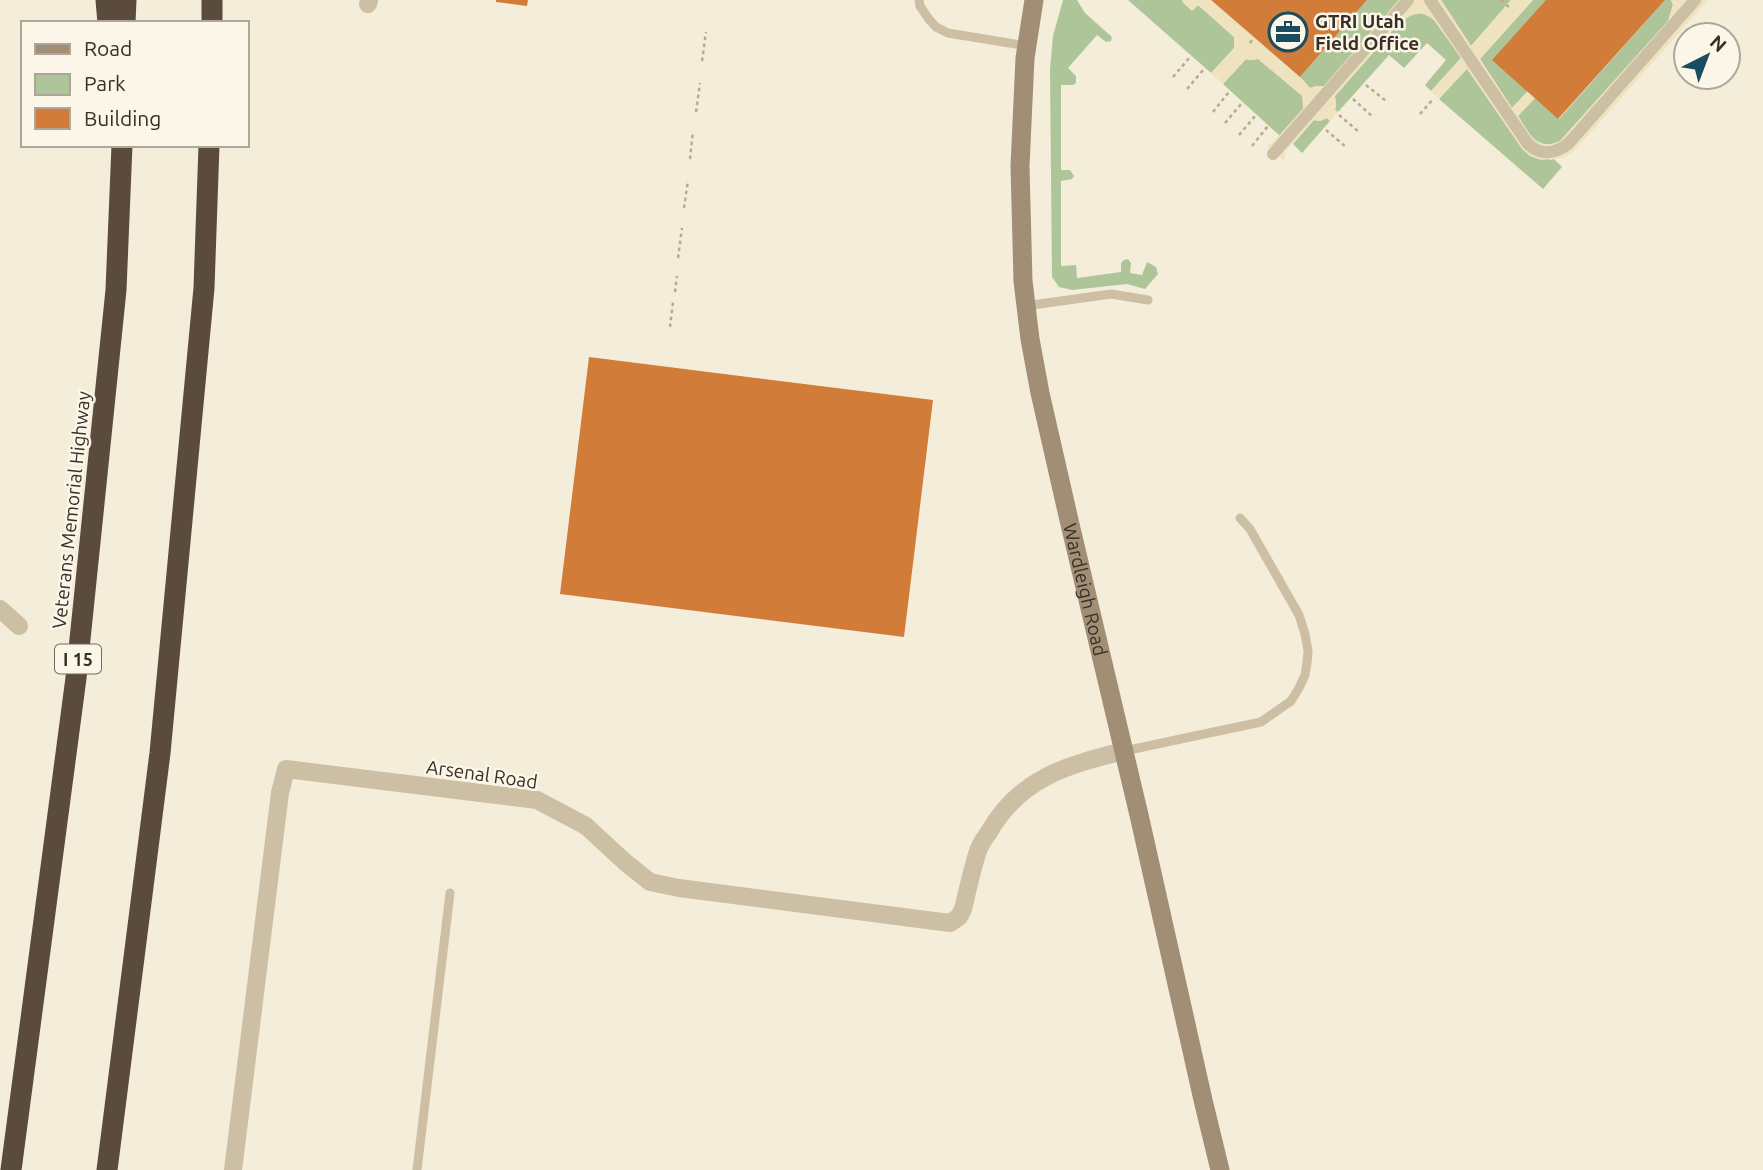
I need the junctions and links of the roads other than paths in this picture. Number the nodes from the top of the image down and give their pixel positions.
1 (106, 0) edge
2 (126, 0) edge
3 (212, 0) edge
4 (919, 0) edge
5 (1034, 0) edge
6 (1408, 0) edge
7 (1430, 0) edge
8 (1695, 0) edge
9 (108, 21) edge
10 (125, 21) edge
11 (212, 21) edge
12 (1027, 46) junction
13 (209, 147) edge
14 (121, 151) edge
15 (1273, 154) dead end
16 (1148, 300) dead end
17 (1025, 306) junction
18 (1240, 518) dead end
19 (0, 609) edge
20 (19, 626) dead end
21 (1124, 751) junction
22 (450, 893) dead end
23 (11, 1170) edge
24 (107, 1170) edge
25 (233, 1170) edge
26 (417, 1170) edge
27 (1220, 1170) edge

1 - 9 highway
2 - 10 highway
3 - 11 highway
4 - 12 lane
5 - 12 main road, Wardleigh Road
6 - 15 street
7 - 8 street
12 - 17 main road, Wardleigh Road
13 - 24 highway
14 - 23 highway, Veterans Memorial Highway / I 15
16 - 17 lane
17 - 21 main road, Wardleigh Road
18 - 21 lane
19 - 20 street
21 - 25 street, Arsenal Road
21 - 27 main road, Wardleigh Road
22 - 26 lane

